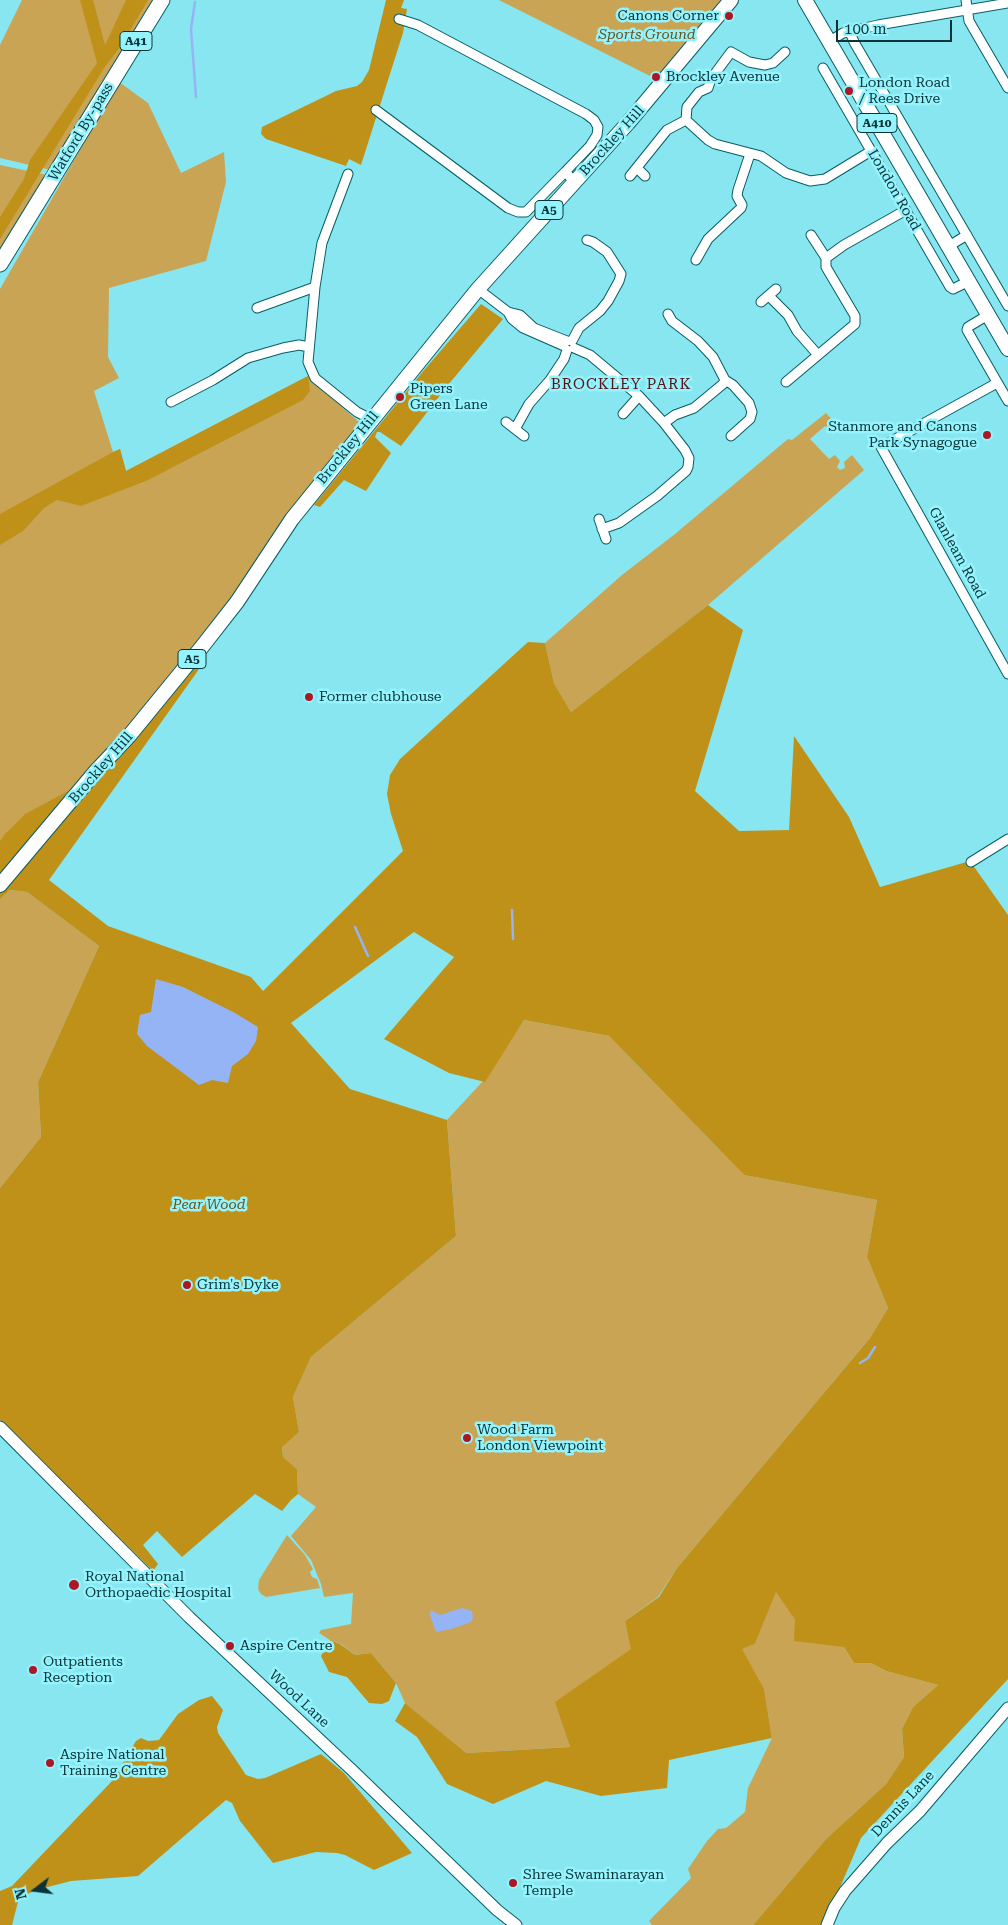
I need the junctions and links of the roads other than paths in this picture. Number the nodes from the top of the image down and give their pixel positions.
1 (162, 0) edge
2 (731, 0) edge
3 (806, 0) edge
4 (966, 0) edge
5 (1008, 3) edge
6 (968, 10) junction
7 (399, 19) dead end
8 (850, 32) junction
9 (830, 41) junction
10 (785, 52) dead end
11 (844, 65) junction
12 (1008, 88) edge
13 (376, 110) dead end
14 (686, 120) junction
15 (871, 151) junction
16 (750, 154) junction
17 (637, 168) junction
18 (348, 174) dead end
19 (630, 176) dead end
20 (645, 176) dead end
21 (570, 177) junction
22 (906, 210) junction
23 (811, 235) dead end
24 (967, 235) junction
25 (587, 240) dead end
26 (949, 246) junction
27 (826, 258) junction
28 (696, 260) dead end
29 (0, 264) edge
30 (969, 281) junction
31 (315, 287) junction
32 (478, 289) junction
33 (776, 289) dead end
34 (769, 296) junction
35 (761, 302) dead end
36 (1008, 306) edge
37 (257, 308) dead end
38 (668, 314) dead end
39 (988, 314) junction
40 (569, 345) junction
41 (309, 347) junction
42 (1008, 349) edge
43 (818, 355) junction
44 (725, 380) junction
45 (786, 382) dead end
46 (997, 383) junction
47 (639, 396) junction
48 (171, 402) dead end
49 (1008, 402) edge
50 (622, 414) dead end
51 (370, 422) junction
52 (506, 422) dead end
53 (664, 423) junction
54 (515, 429) junction
55 (524, 436) dead end
56 (731, 436) dead end
57 (599, 519) dead end
58 (602, 529) junction
59 (606, 539) dead end
60 (1008, 674) edge
61 (1008, 839) edge
62 (971, 862) dead end
63 (0, 885) edge
64 (0, 1427) edge
65 (1008, 1708) edge
66 (516, 1925) edge
67 (827, 1925) edge

1 - 29 highway, Watford By-pass / A41
2 - 21 main road, Brockley Hill / A5
3 - 9 main road, London Road / A410
4 - 6 street
5 - 6 street
6 - 8 street
6 - 12 street
7 - 21 street
8 - 9 street
8 - 24 street
9 - 11 main road, London Road / A410
10 - 14 street
11 - 15 street, London Road
11 - 26 main road, London Road / A410
13 - 21 street
14 - 16 street
14 - 17 street
15 - 16 street
15 - 22 street, London Road
16 - 28 street
17 - 19 street
17 - 20 street
18 - 31 street
21 - 32 main road, Brockley Hill / A5
22 - 27 street
22 - 30 street, London Road
23 - 27 street
24 - 26 street
24 - 36 street
25 - 40 street
26 - 30 main road, London Road / A410
27 - 43 street
30 - 39 main road, London Road / A410
31 - 37 street
31 - 41 street
32 - 40 street
32 - 51 main road, Brockley Hill / A5
33 - 34 street
34 - 35 street
34 - 43 street
38 - 44 street
39 - 42 main road, London Road / A410
39 - 46 street
40 - 47 street
40 - 54 street
41 - 48 street
41 - 51 street
43 - 45 street
44 - 53 street
44 - 56 street
46 - 49 street
46 - 60 street, Glanleam Road
47 - 50 street
47 - 53 street
51 - 63 main road, Brockley Hill / A5
52 - 54 street
53 - 58 street
54 - 55 street
57 - 58 street
58 - 59 street
61 - 62 street
64 - 66 street, Wood Lane
65 - 67 street, Dennis Lane

